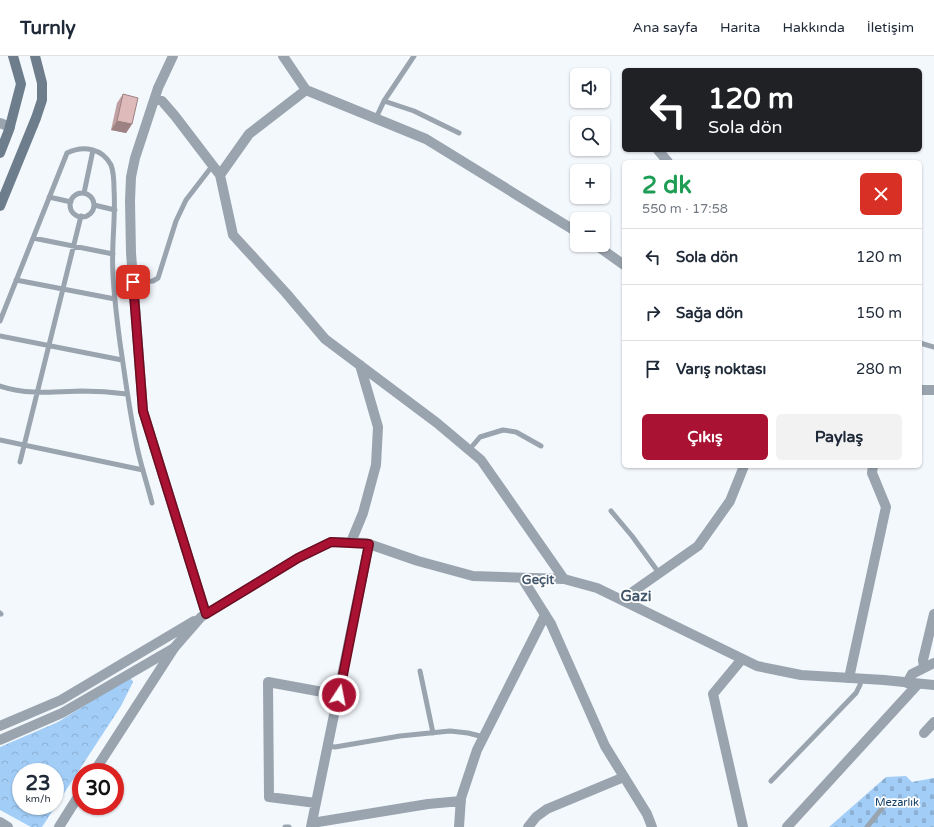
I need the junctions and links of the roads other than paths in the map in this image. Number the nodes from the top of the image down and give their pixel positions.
1 (13, 56) edge
2 (35, 56) edge
3 (173, 56) edge
4 (283, 56) edge
5 (414, 56) edge
6 (306, 90) junction
7 (155, 98) junction
8 (384, 100) junction
9 (376, 118) junction
10 (0, 122) edge
11 (10, 127) junction
12 (459, 133) dead end
13 (93, 150) junction
14 (660, 152) edge
15 (0, 153) edge
16 (666, 160) edge
17 (213, 164) junction
18 (220, 175) junction
19 (84, 193) junction
20 (49, 197) junction
21 (71, 202) junction
22 (0, 206) edge
23 (94, 206) junction
24 (115, 210) junction
25 (81, 216) junction
26 (570, 228) edge
27 (33, 238) junction
28 (74, 246) junction
29 (606, 252) edge
30 (113, 254) junction
31 (622, 264) edge
32 (16, 280) junction
33 (133, 282) junction
34 (64, 289) junction
35 (115, 299) junction
36 (0, 321) edge
37 (0, 336) edge
38 (922, 344) edge
39 (49, 346) junction
40 (934, 347) edge
41 (122, 360) junction
42 (360, 365) junction
43 (0, 386) edge
44 (922, 390) edge
45 (934, 390) edge
46 (37, 393) junction
47 (128, 394) junction
48 (0, 440) edge
49 (24, 445) junction
50 (541, 446) dead end
51 (469, 450) junction
52 (20, 462) dead end
53 (743, 468) edge
54 (873, 468) edge
55 (143, 470) junction
56 (152, 503) dead end
57 (611, 510) dead end
58 (351, 542) junction
59 (369, 544) junction
60 (659, 573) junction
61 (522, 578) junction
62 (564, 580) junction
63 (625, 601) junction
64 (934, 614) edge
65 (203, 615) junction
66 (545, 615) junction
67 (174, 648) junction
68 (742, 659) junction
69 (934, 663) edge
70 (924, 668) junction
71 (420, 671) dead end
72 (849, 678) junction
73 (861, 679) junction
74 (912, 683) junction
75 (934, 685) edge
76 (339, 695) junction
77 (934, 722) edge
78 (0, 726) edge
79 (433, 733) junction
80 (924, 733) dead end
81 (484, 737) junction
82 (0, 740) edge
83 (328, 746) junction
84 (100, 763) edge
85 (624, 777) junction
86 (771, 781) dead end
87 (461, 801) junction
88 (887, 802) dead end
89 (316, 803) junction
90 (72, 806) edge
91 (0, 822) edge
92 (312, 825) edge
93 (8, 827) edge
94 (59, 827) edge
95 (285, 827) edge
96 (289, 827) edge
97 (459, 827) edge
98 (528, 827) edge
99 (652, 827) edge
100 (743, 827) edge
101 (787, 827) edge
102 (867, 827) edge

1 - 11 main road
2 - 22 main road
3 - 7 street
4 - 6 street
5 - 8 lane
6 - 9 street
6 - 18 street
7 - 17 street
7 - 33 street
8 - 9 lane
8 - 12 lane
9 - 26 street
10 - 11 street
11 - 15 main road
13 - 19 lane
13 - 20 lane
13 - 24 lane
14 - 16 street
17 - 18 street
17 - 33 lane
18 - 42 street
19 - 21 lane
19 - 23 lane
20 - 21 lane
20 - 27 lane
21 - 25 lane
23 - 24 lane
23 - 25 lane
24 - 30 lane
25 - 28 lane
27 - 28 lane
27 - 32 lane
28 - 30 lane
28 - 34 lane
29 - 31 street
30 - 35 lane
32 - 34 lane
32 - 36 lane
33 - 65 street
34 - 35 lane
34 - 39 lane
35 - 41 lane
37 - 39 lane
38 - 40 lane
39 - 41 lane
39 - 46 lane
41 - 47 lane
42 - 51 street
42 - 58 street
43 - 46 lane
44 - 45 street
46 - 47 lane
46 - 49 lane
47 - 55 lane
48 - 49 lane
49 - 52 lane
49 - 55 lane
50 - 51 lane
51 - 62 street
53 - 60 street
54 - 72 street
55 - 56 lane
57 - 60 lane
58 - 59 street
58 - 65 street
59 - 61 street
59 - 76 street
60 - 63 street
61 - 62 street
61 - 66 street
62 - 63 street
63 - 68 street
64 - 70 street
65 - 67 street
65 - 78 street
66 - 81 street
66 - 85 street
67 - 82 street
67 - 84 street
68 - 72 street
68 - 100 street
69 - 70 street
70 - 74 street
71 - 79 lane
72 - 73 street
73 - 74 street
73 - 86 lane
74 - 75 street
74 - 101 street
76 - 83 street
76 - 89 street
77 - 80 street
79 - 81 lane
79 - 83 lane
81 - 87 street
83 - 89 street
85 - 98 street
85 - 99 street
87 - 92 street
87 - 97 street
88 - 102 lane
89 - 92 street
90 - 94 street
91 - 93 street
95 - 96 lane

